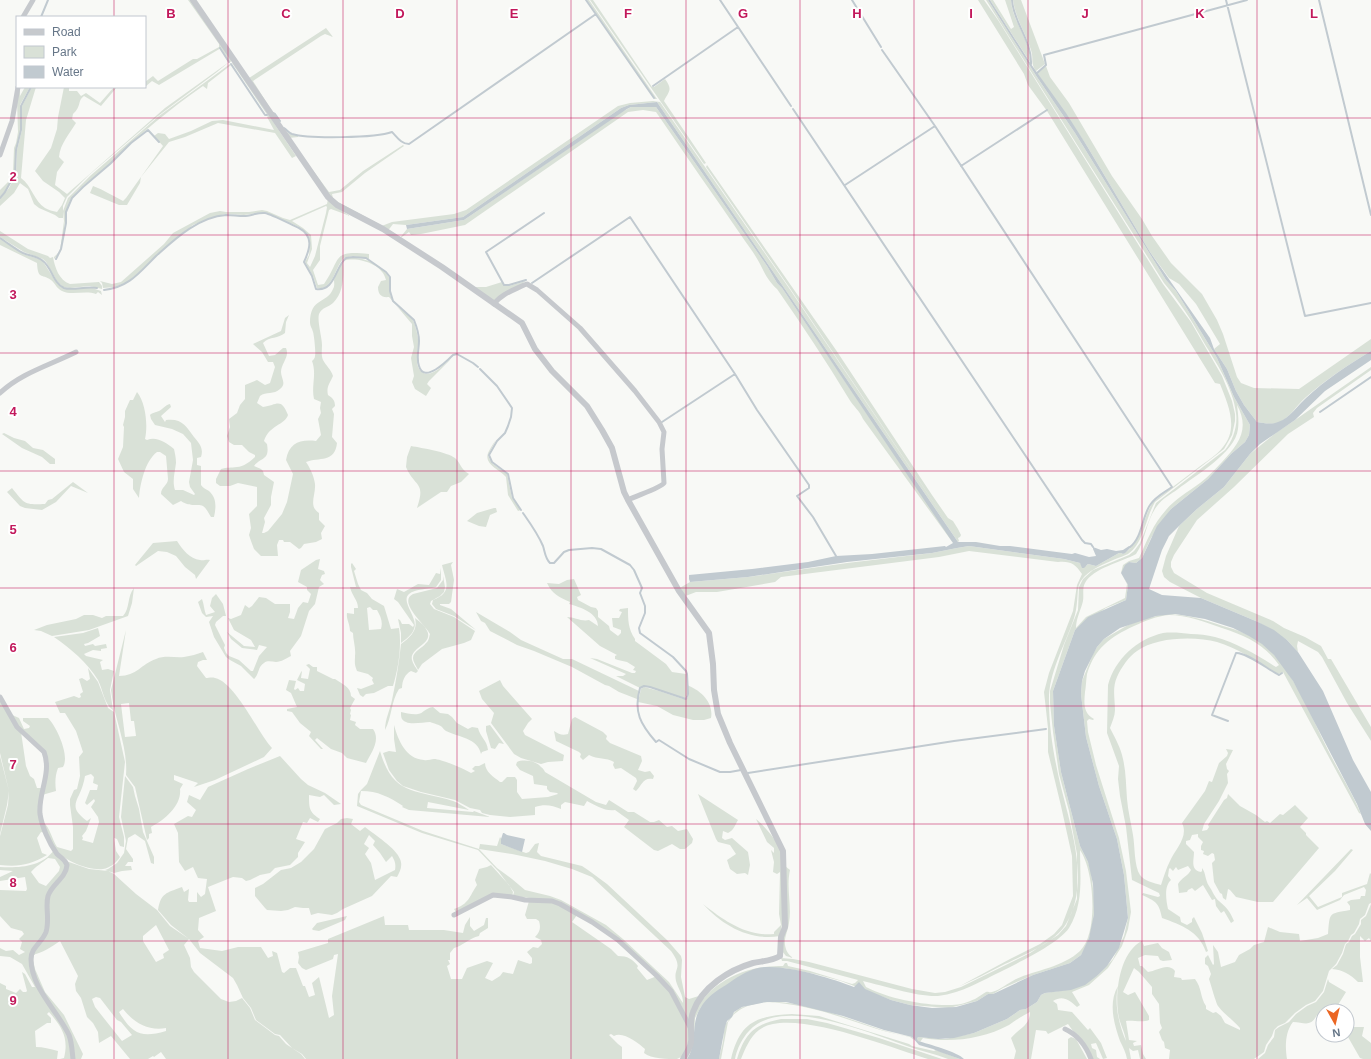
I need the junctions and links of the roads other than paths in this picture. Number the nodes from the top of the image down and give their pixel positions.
1 (33, 0) edge
2 (193, 0) edge
3 (24, 16) edge
4 (18, 88) edge
5 (0, 155) edge
6 (494, 304) junction
7 (76, 352) dead end
8 (0, 393) edge
9 (628, 500) junction
10 (0, 698) edge
11 (454, 915) dead end
12 (690, 1027) junction
13 (1065, 1029) dead end
14 (73, 1059) edge
15 (683, 1059) edge
16 (1091, 1059) edge

1 - 3 street
2 - 6 street
4 - 5 street
6 - 9 street
6 - 9 street
7 - 8 street
9 - 12 street
10 - 14 street
11 - 12 street
12 - 15 street
13 - 16 street

